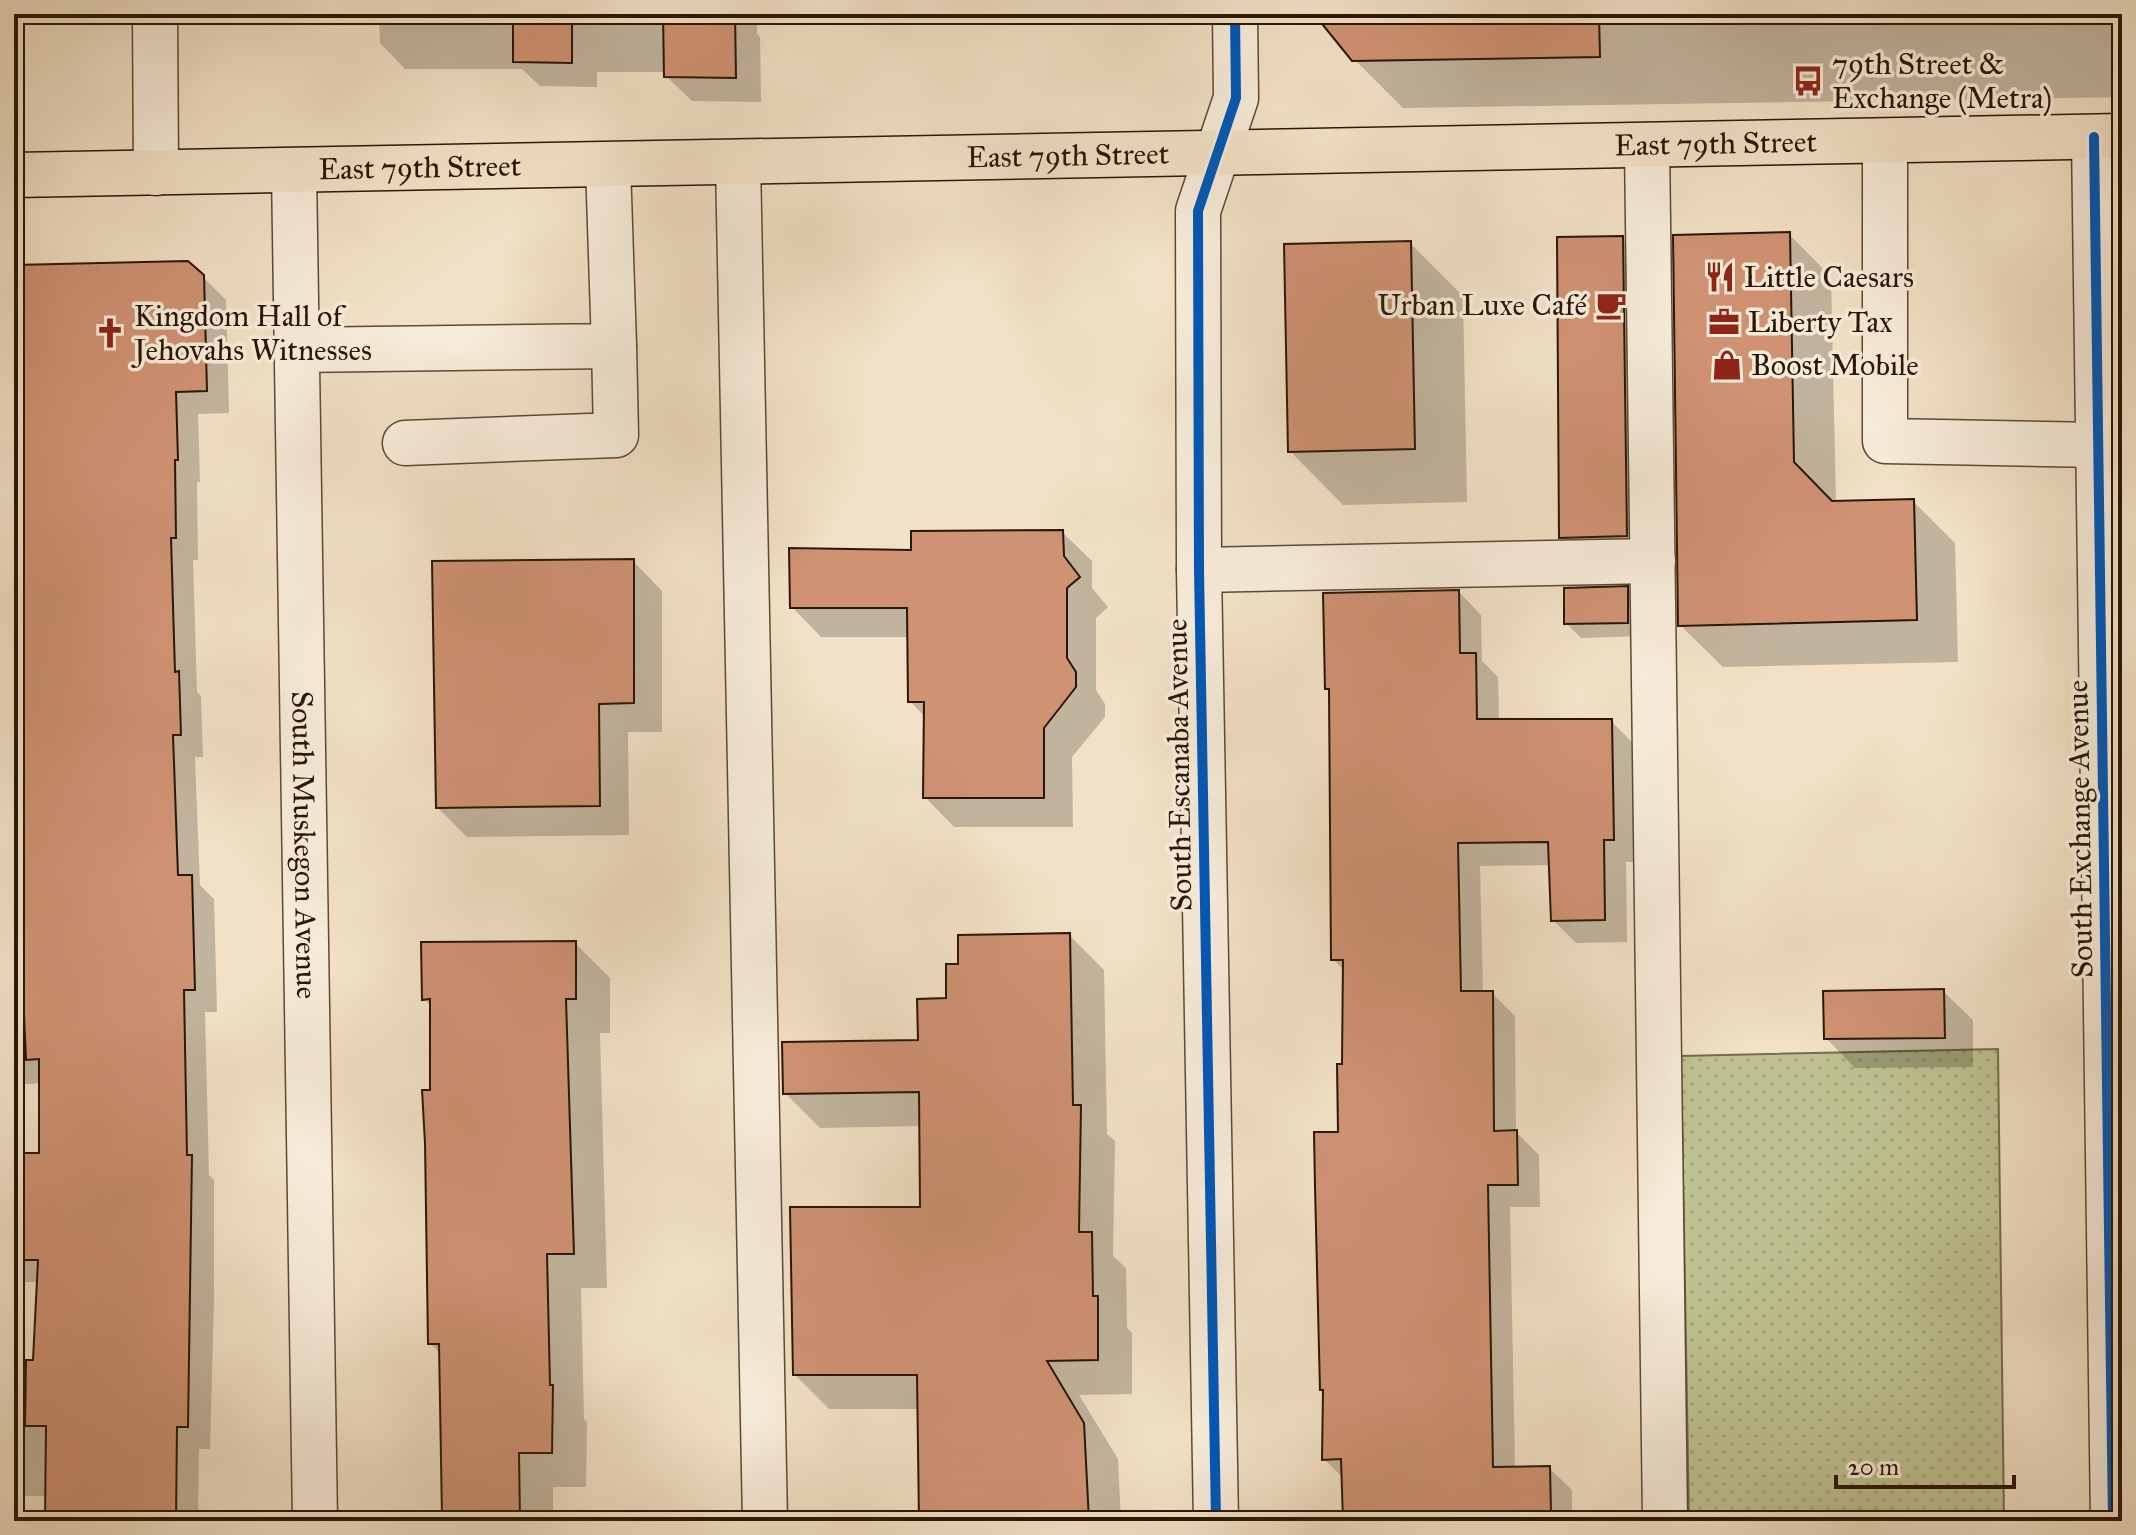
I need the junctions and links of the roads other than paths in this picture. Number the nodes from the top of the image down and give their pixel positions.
1 (155, 14) edge
2 (1235, 14) edge
3 (2108, 137) edge
4 (1885, 141) junction
5 (1647, 145) junction
6 (1217, 153) junction
7 (738, 162) junction
8 (608, 165) junction
9 (294, 171) junction
10 (156, 173) junction
11 (14, 175) edge
12 (614, 346) junction
13 (297, 350) junction
14 (405, 443) dead end
15 (2098, 445) junction
16 (1653, 561) junction
17 (1199, 570) junction
18 (315, 1521) edge
19 (765, 1521) edge
20 (1216, 1521) edge
21 (1665, 1521) edge
22 (2113, 1521) edge

1 - 10 street
2 - 6 street, South Escanaba Avenue
3 - 4 main road, East 79th Street
3 - 15 street, South Exchange Avenue
4 - 5 main road, East 79th Street
4 - 15 street
5 - 6 main road, East 79th Street
5 - 16 street
6 - 7 main road, East 79th Street
6 - 17 street, South Escanaba Avenue
7 - 8 main road, East 79th Street
7 - 19 street
8 - 9 main road, East 79th Street
8 - 12 street
9 - 10 main road, East 79th Street
9 - 13 street, South Muskegon Avenue
10 - 11 main road, East 79th Street
12 - 13 street
12 - 14 street
13 - 18 street, South Muskegon Avenue
15 - 22 street, South Exchange Avenue
16 - 17 street
16 - 21 street
17 - 20 street, South Escanaba Avenue

